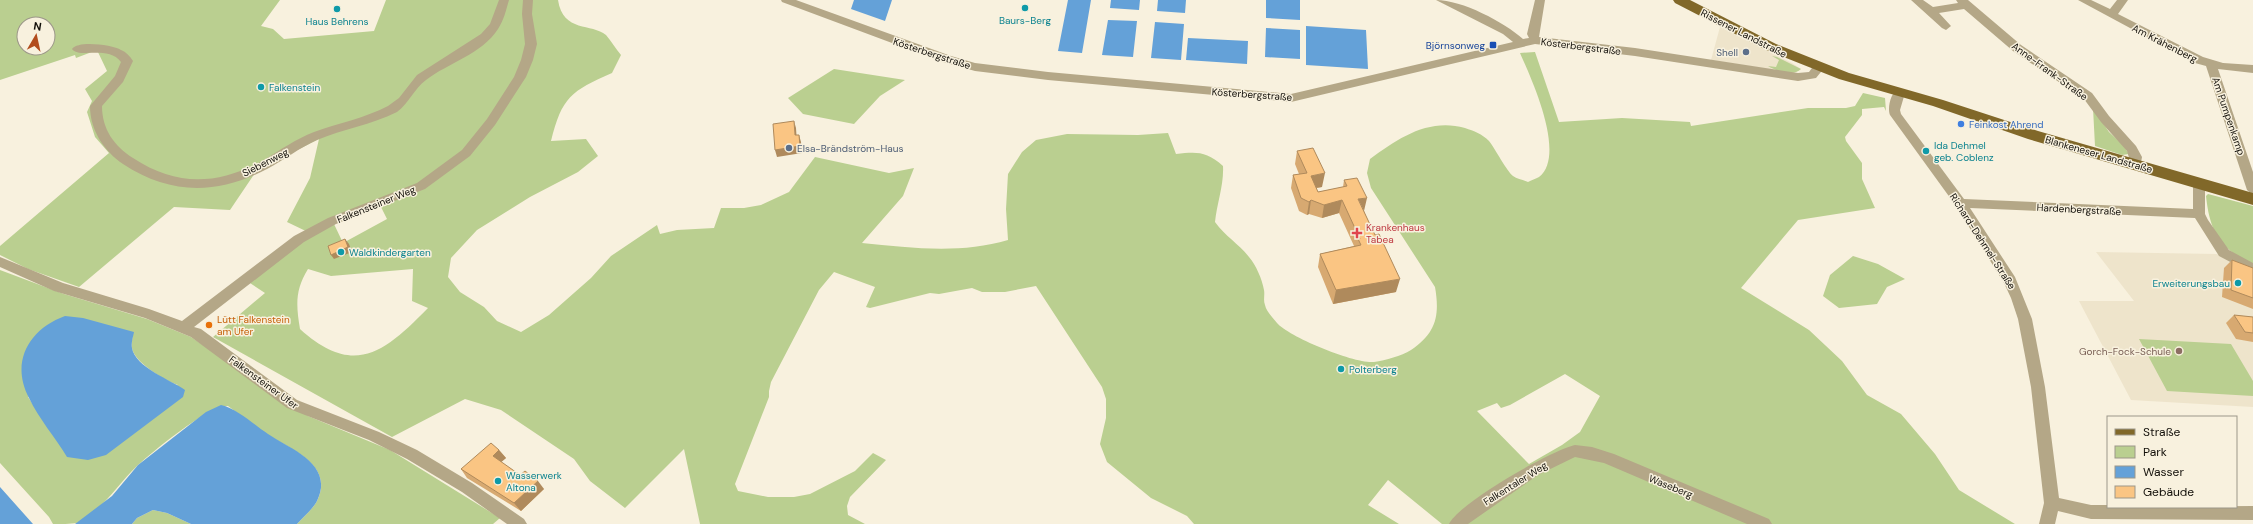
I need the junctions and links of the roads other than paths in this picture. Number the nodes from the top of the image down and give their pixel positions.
1 (504, 0) edge
2 (528, 0) edge
3 (786, 0) edge
4 (1441, 0) edge
5 (1540, 0) edge
6 (1680, 0) edge
7 (1916, 0) edge
8 (2083, 0) edge
9 (2123, 0) edge
10 (1963, 2) edge
11 (1458, 3) edge
12 (1931, 11) junction
13 (2111, 15) junction
14 (1946, 26) dead end
15 (1535, 40) junction
16 (1521, 42) junction
17 (78, 49) dead end
18 (1814, 65) junction
19 (2211, 65) junction
20 (2253, 69) edge
21 (1899, 93) junction
22 (2136, 165) junction
23 (2199, 183) junction
24 (2253, 190) edge
25 (2253, 199) edge
26 (1960, 203) junction
27 (2199, 214) junction
28 (0, 262) edge
29 (2253, 269) edge
30 (184, 327) junction
31 (1577, 451) joint
32 (2052, 503) junction
33 (2253, 513) edge
34 (519, 524) edge
35 (1457, 524) edge
36 (1764, 524) edge
37 (2047, 524) edge

1 - 17 street, Siebenweg
2 - 30 street, Falkensteiner Weg
3 - 16 street, Kösterbergstraße
4 - 11 street
5 - 15 street
6 - 18 main road, Rissener Landstraße
7 - 12 street
8 - 13 street, Am Krähenberg
9 - 13 street
10 - 12 street, Anne-Frank-Straße
10 - 22 street, Anne-Frank-Straße
11 - 16 street
12 - 14 street
13 - 19 street, Am Krähenberg
15 - 16 street, Kösterbergstraße
15 - 18 street, Kösterbergstraße
18 - 21 main road, Blankeneser Landstraße
19 - 20 street, Am Krähenberg
19 - 24 street, Am Pumpenkamp
21 - 22 main road, Blankeneser Landstraße
21 - 26 street, Richard-Dehmel-Straße
22 - 23 main road, Blankeneser Landstraße
23 - 25 main road, Blankeneser Landstraße
23 - 27 street
26 - 27 street, Hardenbergstraße
26 - 32 street, Richard-Dehmel-Straße
27 - 29 street
28 - 30 street, Falkensteiner Ufer
30 - 34 street, Falkensteiner Ufer
31 - 35 street, Falkentaler Weg
31 - 36 street, Waseberg
32 - 33 street
32 - 37 street, Richard-Dehmel-Straße

